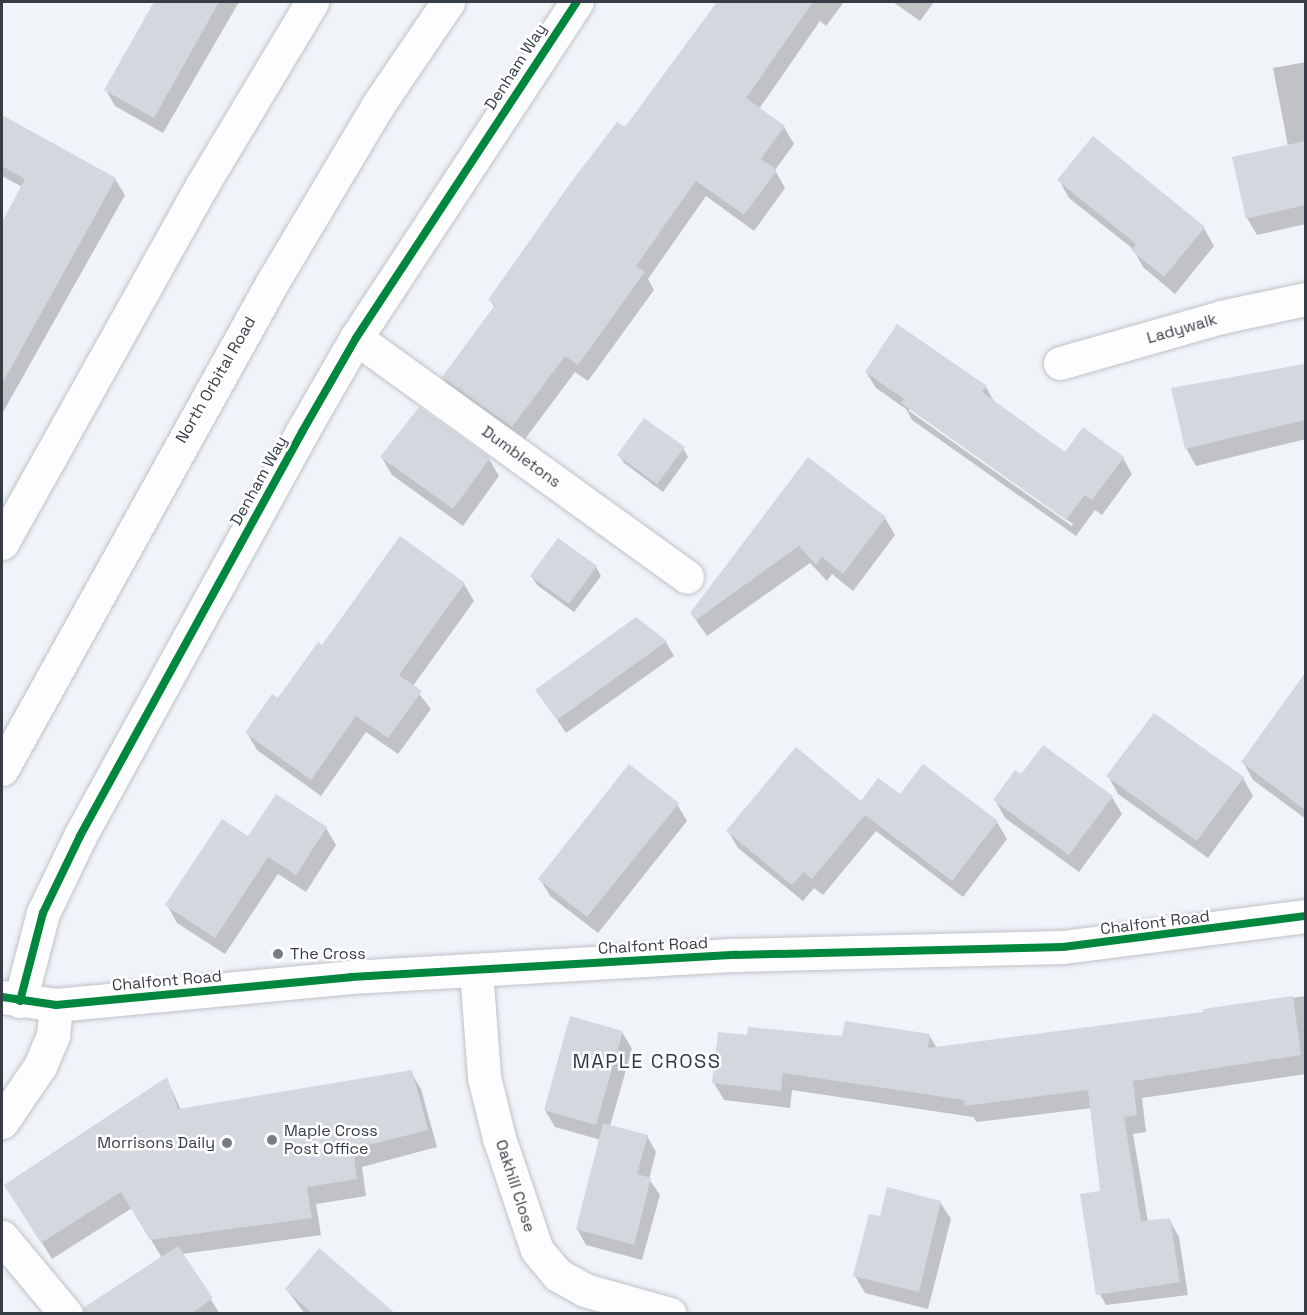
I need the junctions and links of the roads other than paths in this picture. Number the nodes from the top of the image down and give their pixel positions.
1 (312, 2) edge
2 (448, 2) edge
3 (577, 2) edge
4 (1305, 298) edge
5 (356, 338) junction
6 (1060, 363) dead end
7 (2, 543) edge
8 (687, 577) dead end
9 (2, 769) edge
10 (1305, 916) edge
11 (476, 970) junction
12 (11, 999) edge
13 (56, 1005) junction
14 (2, 1122) edge
15 (2, 1238) edge
16 (66, 1314) edge
17 (670, 1314) edge

1 - 7 street
2 - 9 street, North Orbital Road
3 - 5 street, Denham Way
4 - 6 street, Ladywalk
5 - 8 street, Dumbletons
5 - 12 street, Denham Way
10 - 11 street, Chalfont Road
11 - 13 street, Chalfont Road
11 - 17 street, Oakhill Close
12 - 13 street, Chalfont Road
13 - 14 street
15 - 16 street

